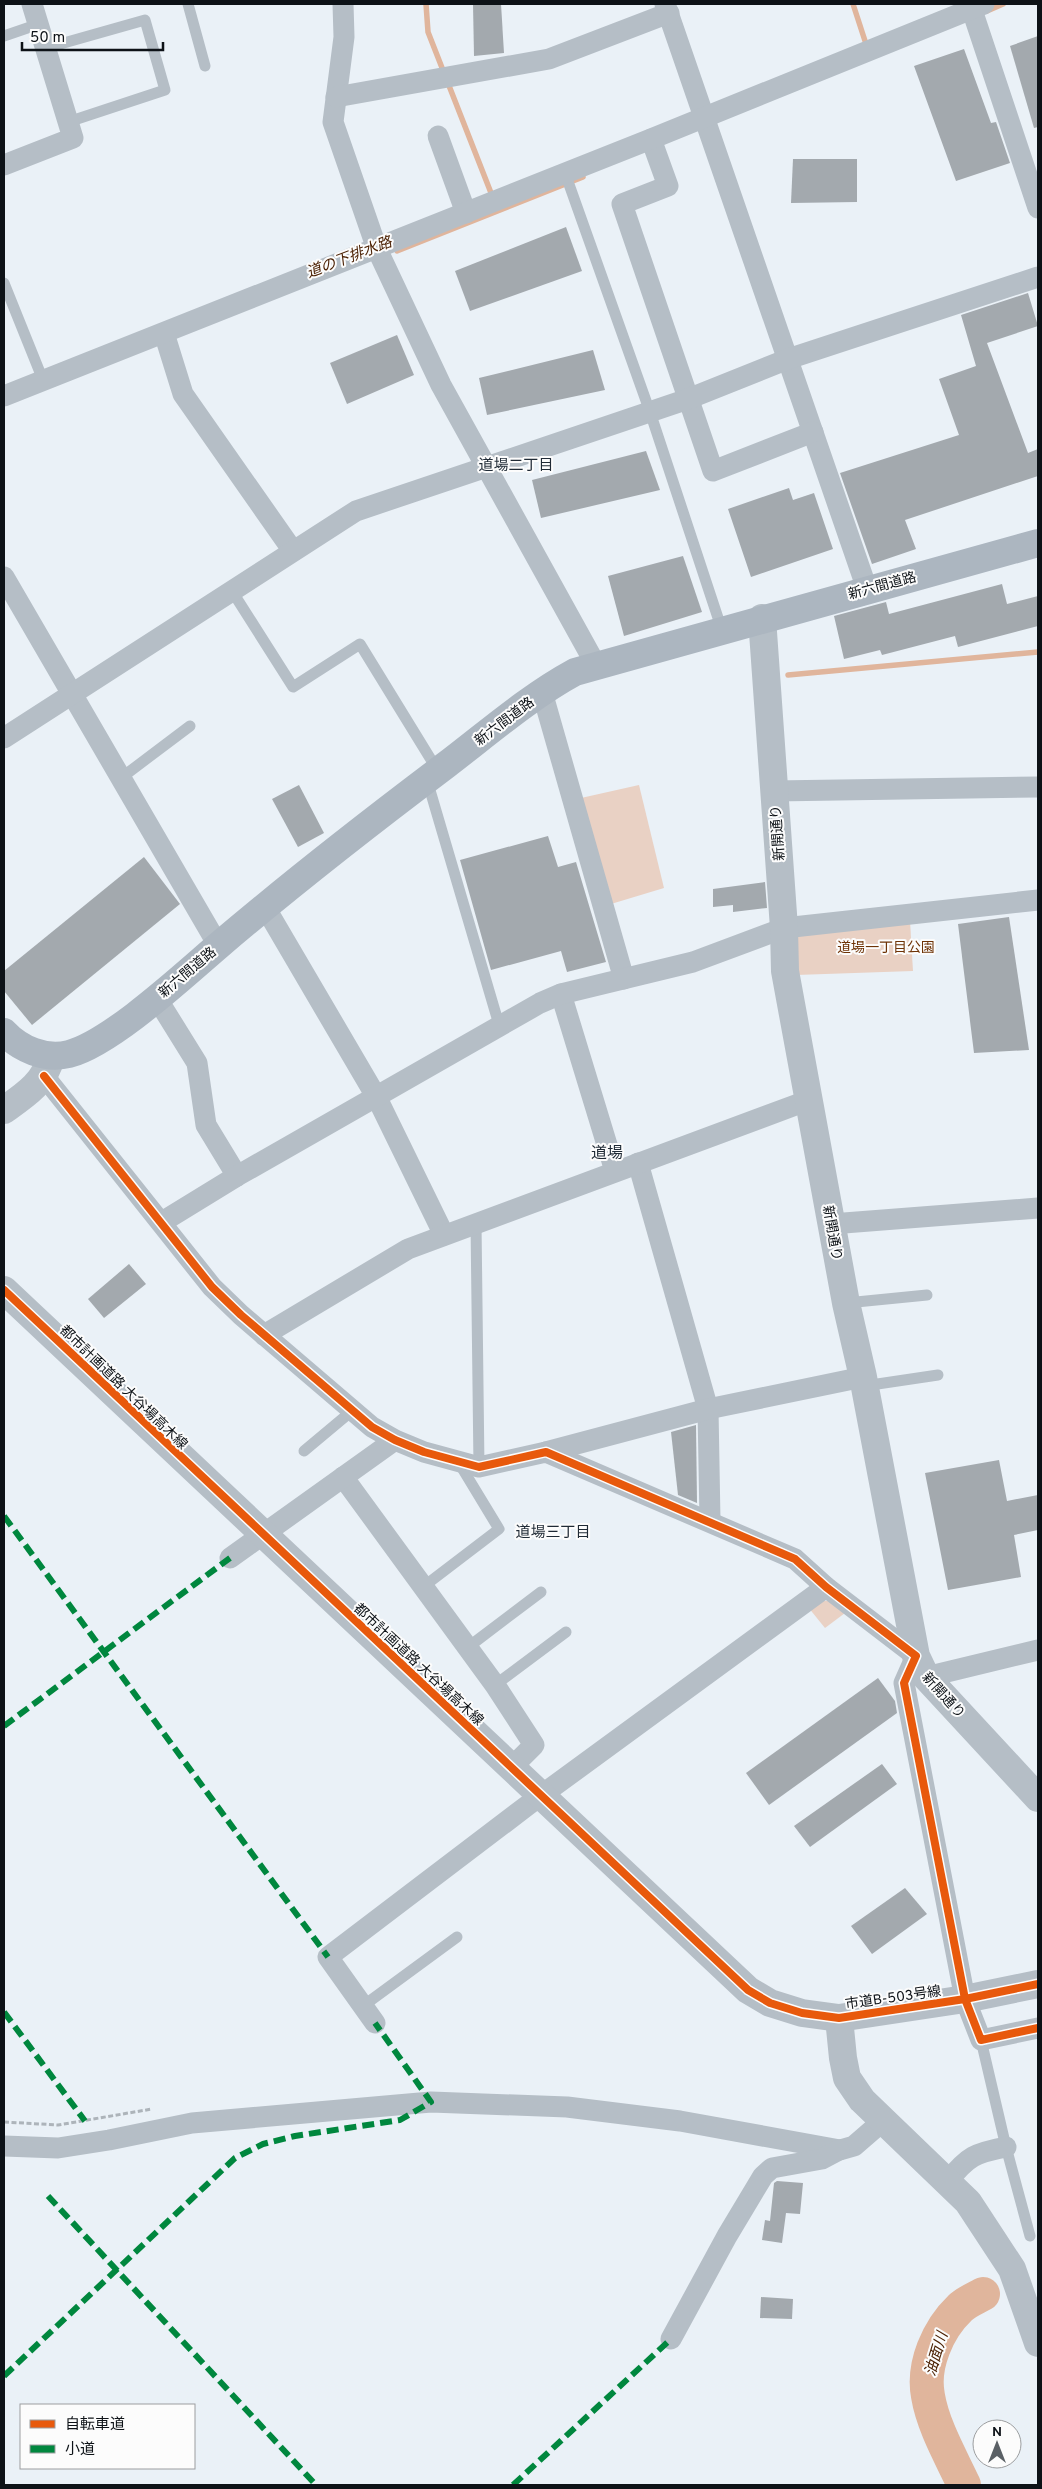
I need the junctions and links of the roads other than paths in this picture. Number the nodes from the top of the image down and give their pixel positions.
1 (32, 4) edge
2 (188, 4) edge
3 (343, 4) edge
4 (975, 6) edge
5 (667, 9) edge
6 (39, 24) junction
7 (4, 36) edge
8 (46, 48) junction
9 (205, 66) dead end
10 (336, 97) junction
11 (705, 116) junction
12 (68, 122) junction
13 (438, 136) dead end
14 (651, 139) junction
15 (4, 165) edge
16 (565, 173) junction
17 (1038, 208) edge
18 (466, 213) junction
19 (377, 248) junction
20 (1038, 277) edge
21 (4, 283) edge
22 (164, 333) junction
23 (788, 359) junction
24 (42, 380) junction
25 (4, 396) edge
26 (688, 399) junction
27 (650, 412) junction
28 (813, 432) junction
29 (487, 466) junction
30 (1038, 543) edge
31 (293, 551) junction
32 (4, 577) edge
33 (868, 589) junction
34 (232, 591) junction
35 (762, 618) junction
36 (722, 630) junction
37 (596, 665) junction
38 (542, 692) junction
39 (72, 694) junction
40 (190, 726) dead end
41 (4, 738) edge
42 (432, 775) junction
43 (121, 778) junction
44 (1038, 787) edge
45 (774, 791) junction
46 (1038, 900) edge
47 (265, 907) junction
48 (784, 928) junction
49 (218, 946) junction
50 (624, 979) junction
51 (561, 994) junction
52 (156, 997) junction
53 (500, 1028) junction
54 (4, 1032) edge
55 (47, 1066) junction
56 (377, 1098) junction
57 (809, 1100) junction
58 (4, 1110) edge
59 (638, 1163) junction
60 (615, 1171) junction
61 (237, 1176) junction
62 (1038, 1208) edge
63 (162, 1222) junction
64 (476, 1223) junction
65 (831, 1224) junction
66 (444, 1235) junction
67 (4, 1290) edge
68 (927, 1295) dead end
69 (846, 1303) junction
70 (264, 1335) junction
71 (938, 1374) dead end
72 (864, 1382) junction
73 (708, 1408) junction
74 (353, 1410) junction
75 (395, 1440) junction
76 (304, 1451) dead end
77 (546, 1452) junction
78 (469, 1465) junction
79 (343, 1478) junction
80 (710, 1521) junction
81 (262, 1535) junction
82 (230, 1558) dead end
83 (423, 1587) junction
84 (826, 1587) junction
85 (541, 1592) dead end
86 (566, 1632) dead end
87 (467, 1648) junction
88 (1038, 1650) edge
89 (921, 1666) junction
90 (495, 1685) junction
91 (512, 1767) junction
92 (542, 1795) junction
93 (1038, 1798) edge
94 (457, 1937) dead end
95 (1038, 1984) edge
96 (965, 1999) junction
97 (369, 2015) joint
98 (839, 2018) junction
99 (1038, 2028) edge
100 (981, 2040) junction
101 (884, 2120) junction
102 (4, 2146) edge
103 (1006, 2147) junction
104 (840, 2150) junction
105 (948, 2181) junction
106 (1030, 2236) dead end
107 (671, 2339) dead end
108 (1038, 2343) edge

1 - 6 street
2 - 9 lane
3 - 10 street
4 - 11 street
4 - 17 street
5 - 10 street
5 - 11 street
6 - 7 lane
6 - 8 street
8 - 12 street
8 - 12 lane
10 - 19 street
11 - 14 street
11 - 23 street
12 - 15 street
13 - 18 street
14 - 16 street
14 - 26 street
16 - 18 street
16 - 27 lane
18 - 19 street
19 - 22 street
19 - 29 street
20 - 23 street
21 - 24 lane
22 - 24 street
22 - 31 street
23 - 26 street
23 - 28 street
24 - 25 street
26 - 27 street
26 - 28 street
27 - 29 street
27 - 36 lane
28 - 33 street
29 - 31 street
29 - 37 street
30 - 33 main road, 新六間道路
31 - 34 street
32 - 39 street
33 - 35 main road, 新六間道路
34 - 39 street
34 - 42 lane
35 - 36 main road, 新六間道路
35 - 45 street, 新開通り
36 - 37 main road, 新六間道路
37 - 38 main road, 新六間道路
38 - 42 main road, 新六間道路
38 - 50 street
39 - 41 street
39 - 43 street
40 - 43 lane
42 - 47 main road, 新六間道路
42 - 53 lane
43 - 49 street
44 - 45 street
45 - 48 street, 新開通り
46 - 48 street
47 - 49 main road, 新六間道路
47 - 56 street
48 - 50 street
48 - 57 street, 新開通り
49 - 52 main road, 新六間道路
50 - 51 street
51 - 53 street
51 - 60 street
52 - 55 main road, 新六間道路
52 - 61 street
53 - 56 street
54 - 55 main road
55 - 58 street
55 - 63 street
56 - 61 street
56 - 66 street
57 - 59 street
57 - 65 street, 新開通り
59 - 60 street
59 - 73 street
60 - 64 street
61 - 63 street
62 - 65 street
63 - 70 street
64 - 66 street
64 - 78 lane
65 - 69 street, 新開通り
66 - 70 street
67 - 81 street, 都市計画道路 大谷場高木線
68 - 69 lane
69 - 72 street, 新開通り
70 - 74 street
71 - 72 lane
72 - 73 street
72 - 89 street, 新開通り
73 - 77 street
73 - 80 street
74 - 75 street
74 - 76 lane
75 - 78 street
75 - 79 street
77 - 78 street
77 - 80 street
78 - 83 lane
79 - 81 street
79 - 83 street
80 - 84 street
81 - 82 street
81 - 91 street, 都市計画道路 大谷場高木線
83 - 87 street
84 - 89 street
84 - 92 street
85 - 87 lane
86 - 90 lane
87 - 90 street
88 - 89 street
89 - 93 street, 新開通り
89 - 96 street
90 - 91 street
91 - 92 street, 都市計画道路 大谷場高木線
92 - 97 street
92 - 98 street, 都市計画道路 大谷場高木線
94 - 97 lane
95 - 96 street, 市道B-503号線
96 - 98 street, 市道B-503号線
96 - 100 street
98 - 101 street
99 - 100 street
100 - 103 lane
101 - 104 street
101 - 105 street
102 - 104 street
103 - 105 street
103 - 106 lane
104 - 107 street
105 - 108 street

